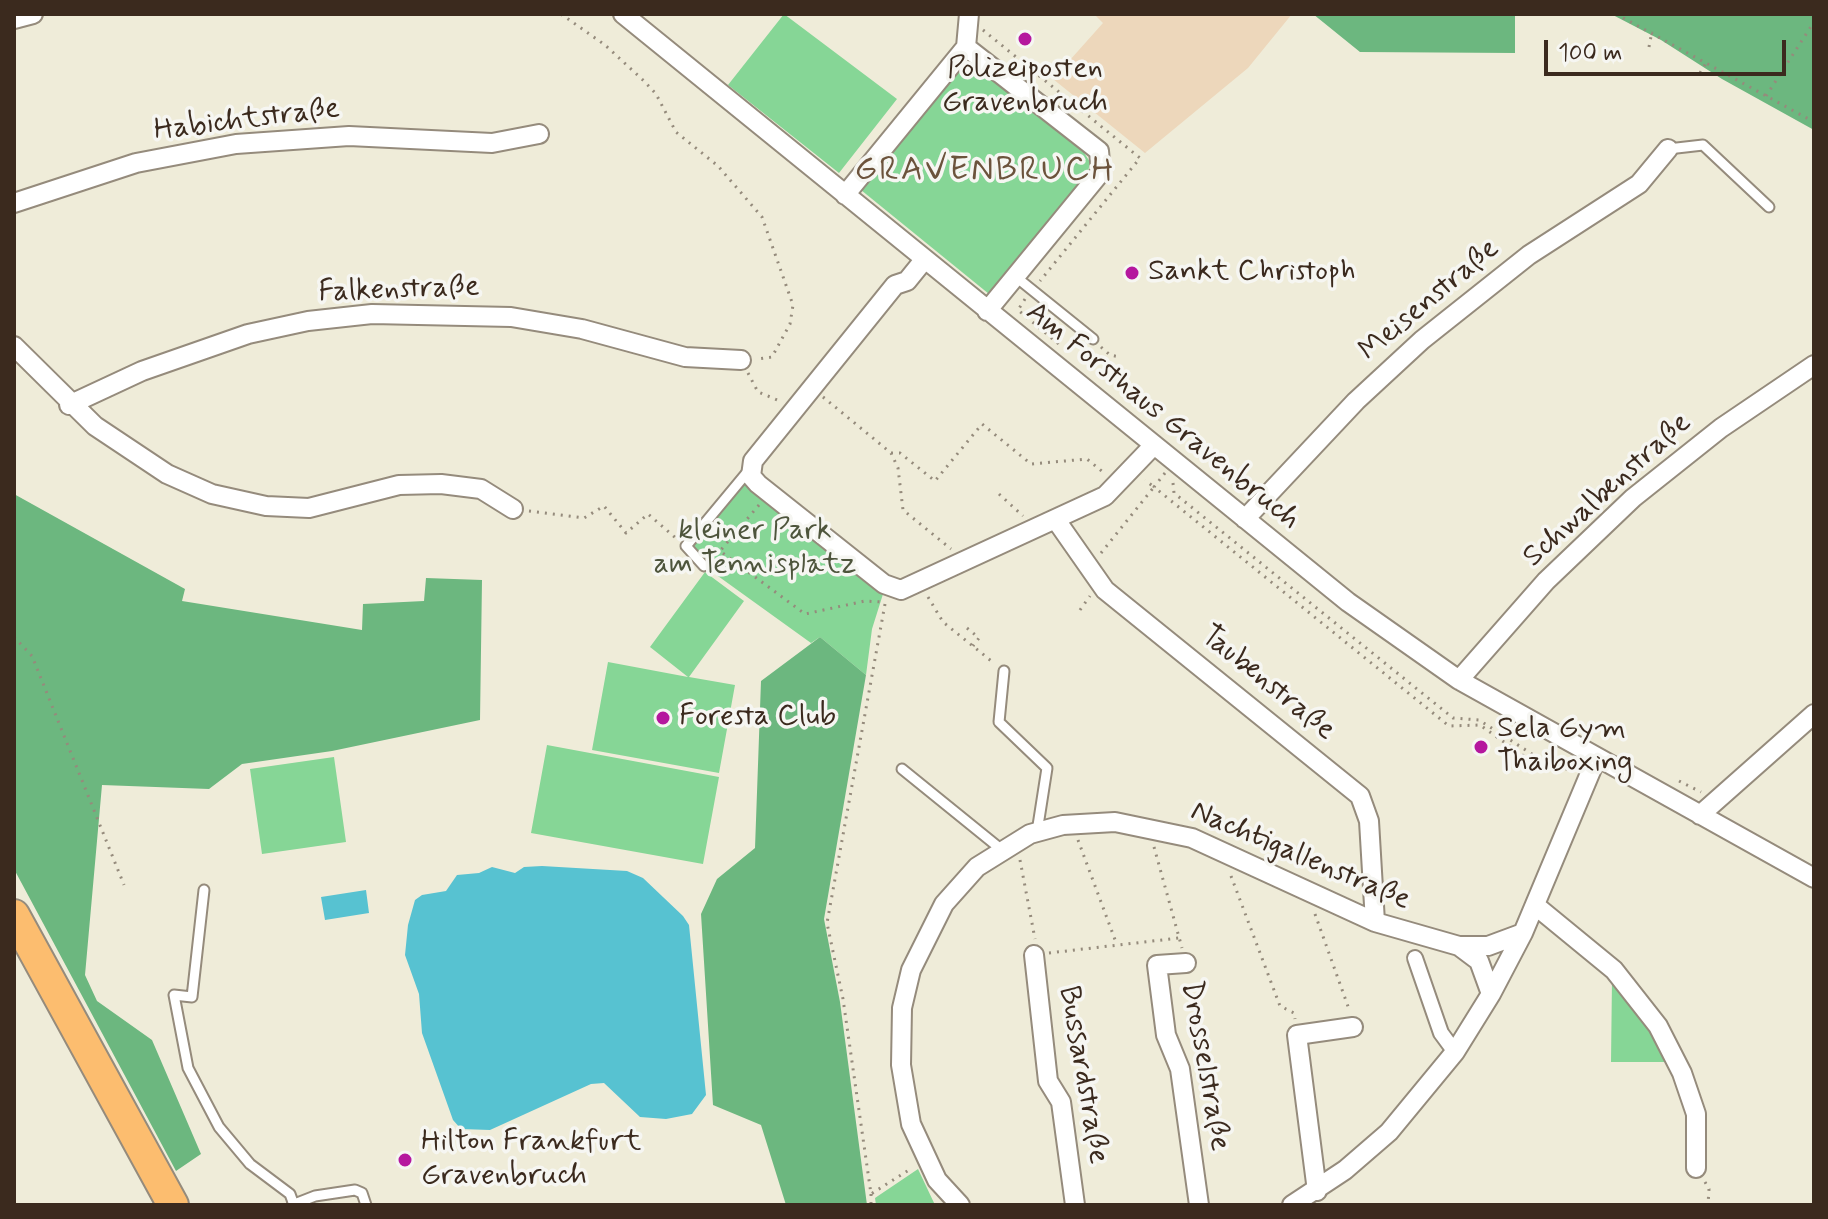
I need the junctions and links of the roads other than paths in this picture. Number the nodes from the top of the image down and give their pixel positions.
1 (33, 14) edge
2 (623, 14) edge
3 (969, 14) edge
4 (14, 19) edge
5 (966, 47) junction
6 (539, 134) dead end
7 (1668, 149) joint
8 (845, 195) junction
9 (14, 203) edge
10 (1769, 207) dead end
11 (924, 260) junction
12 (1016, 277) junction
13 (987, 311) junction
14 (1093, 339) road end
15 (14, 346) edge
16 (741, 360) road end
17 (1814, 365) edge
18 (69, 405) junction
19 (1153, 446) junction
20 (750, 469) junction
21 (513, 509) road end
22 (1245, 519) junction
23 (1056, 520) junction
24 (704, 566) dead end
25 (1004, 671) road end
26 (1459, 680) junction
27 (1814, 714) edge
28 (1593, 764) junction
29 (902, 769) dead end
30 (1700, 815) junction
31 (1037, 832) junction
32 (1010, 845) junction
33 (1814, 878) edge
34 (204, 890) dead end
35 (1536, 906) junction
36 (14, 915) edge
37 (1375, 922) junction
38 (1523, 933) junction
39 (1459, 946) junction
40 (1034, 955) road end
41 (1415, 958) dead end
42 (1186, 963) road end
43 (1491, 994) junction
44 (1353, 1027) road end
45 (1455, 1052) junction
46 (1696, 1168) road end
47 (1317, 1191) junction
48 (173, 1205) edge
49 (293, 1205) edge
50 (366, 1205) edge
51 (960, 1205) edge
52 (1075, 1205) edge
53 (1199, 1205) edge
54 (1292, 1205) edge

1 - 4 street
2 - 8 street, Am Forsthaus Gravenbruch
3 - 5 street
5 - 8 street
5 - 12 street
6 - 9 street, Habichtstraße
7 - 10 lane
7 - 22 street, Meisenstraße
8 - 11 street, Am Forsthaus Gravenbruch
11 - 13 street, Am Forsthaus Gravenbruch
11 - 20 street
12 - 13 street
12 - 14 lane
13 - 19 street, Am Forsthaus Gravenbruch
15 - 18 street
16 - 18 street, Falkenstraße
17 - 26 street, Schwalbenstraße
18 - 21 street
19 - 22 street, Am Forsthaus Gravenbruch
19 - 23 street
20 - 23 street
20 - 24 lane
22 - 26 street, Am Forsthaus Gravenbruch
23 - 37 street, Taubenstraße
25 - 31 lane
26 - 28 street, Am Forsthaus Gravenbruch
27 - 30 street
28 - 30 street, Am Forsthaus Gravenbruch
28 - 35 street
29 - 32 lane
30 - 33 street, Am Forsthaus Gravenbruch
31 - 32 street, Nachtigallenstraße
31 - 37 street, Nachtigallenstraße
32 - 51 street, Nachtigallenstraße
34 - 49 lane
35 - 38 street
35 - 46 street
36 - 48 main road
37 - 39 street, Nachtigallenstraße
38 - 39 street, Nachtigallenstraße
38 - 43 street
39 - 43 street
40 - 52 street, Bussardstraße
41 - 45 street
42 - 53 street, Drosselstraße
43 - 45 street
44 - 47 street
45 - 47 street
47 - 54 street
49 - 50 lane

